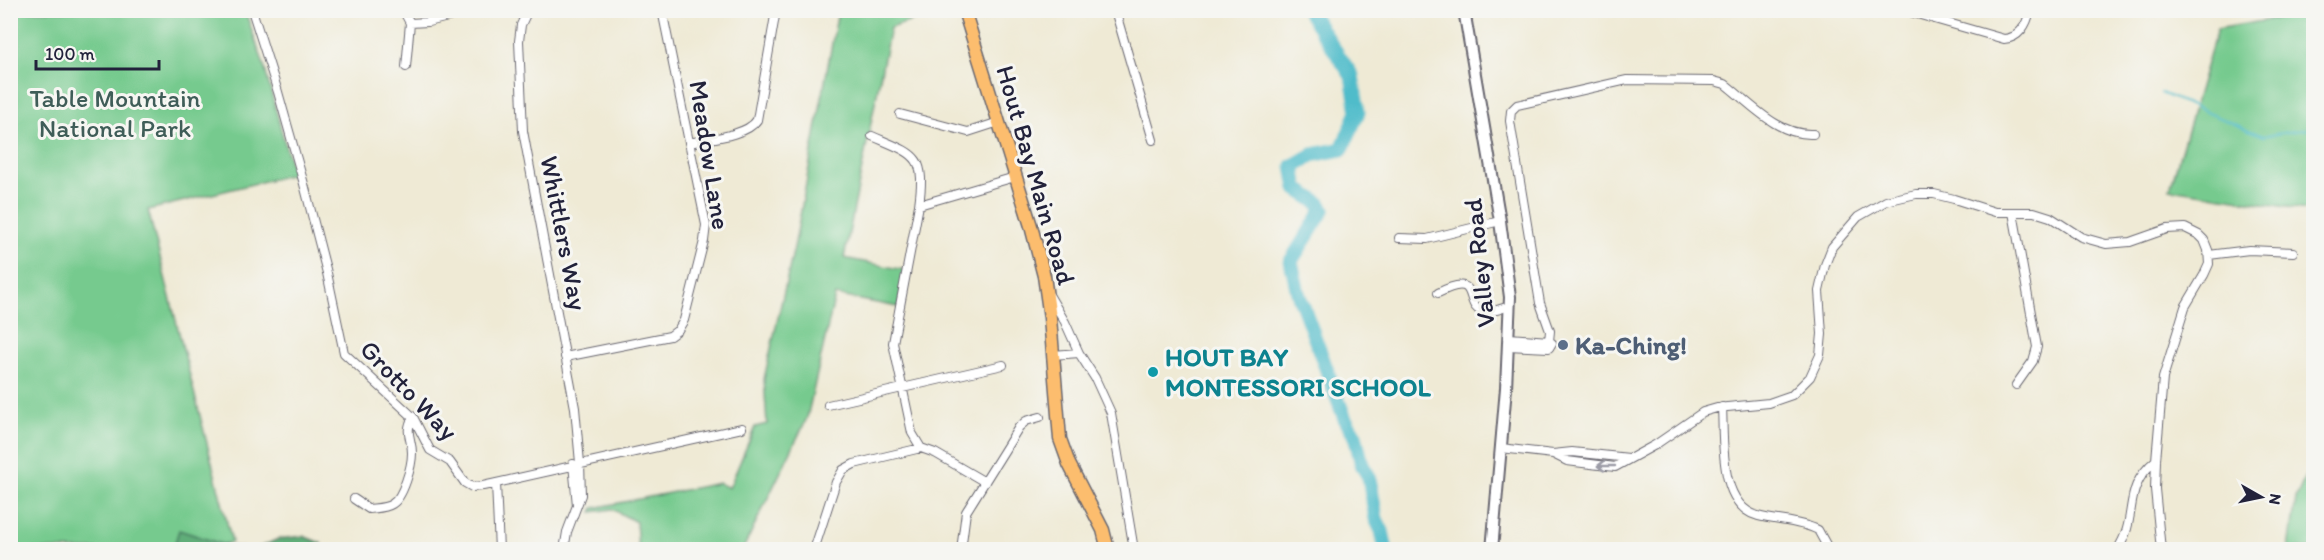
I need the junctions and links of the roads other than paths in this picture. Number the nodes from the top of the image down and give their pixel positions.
1 (252, 10) edge
2 (403, 10) edge
3 (476, 10) edge
4 (512, 10) edge
5 (662, 10) edge
6 (776, 10) edge
7 (1115, 10) edge
8 (1464, 10) edge
9 (1903, 10) edge
10 (2030, 10) edge
11 (967, 11) edge
12 (526, 13) edge
13 (410, 23) junction
14 (406, 67) dead end
15 (900, 114) dead end
16 (999, 122) junction
17 (1813, 134) dead end
18 (872, 136) dead end
19 (1153, 140) dead end
20 (689, 143) junction
21 (1016, 177) junction
22 (920, 206) junction
23 (2013, 212) junction
24 (1500, 221) junction
25 (1399, 238) dead end
26 (2293, 252) dead end
27 (2209, 255) junction
28 (1047, 290) junction
29 (1438, 293) dead end
30 (1510, 306) junction
31 (1509, 342) junction
32 (1079, 353) junction
33 (1053, 355) junction
34 (565, 357) junction
35 (1003, 365) dead end
36 (2016, 385) dead end
37 (902, 388) junction
38 (828, 405) dead end
39 (1722, 407) junction
40 (413, 417) junction
41 (1040, 417) dead end
42 (742, 428) dead end
43 (921, 447) junction
44 (1501, 448) junction
45 (2156, 460) junction
46 (577, 464) junction
47 (985, 482) junction
48 (496, 483) junction
49 (354, 499) dead end
50 (499, 549) edge
51 (564, 549) edge
52 (814, 549) edge
53 (961, 549) edge
54 (1108, 549) edge
55 (1134, 549) edge
56 (1492, 549) edge
57 (1829, 549) edge
58 (2117, 549) edge
59 (2161, 549) edge

1 - 40 street, Grotto Way
2 - 13 street
3 - 13 street
4 - 12 street
5 - 20 street, Meadow Lane
6 - 20 street
7 - 19 street
8 - 24 street, Valley Road
9 - 10 street
11 - 16 main road, Hout Bay Main Road
12 - 34 street, Whittlers Way
13 - 14 street
15 - 16 street
16 - 21 main road, Hout Bay Main Road
17 - 31 street
18 - 22 street
20 - 34 street, Meadow Lane
21 - 22 street
21 - 28 main road, Hout Bay Main Road
22 - 37 street
23 - 27 street
23 - 36 street
23 - 39 street
24 - 25 street
24 - 30 street, Valley Road
26 - 27 street
27 - 45 street
28 - 32 street
28 - 33 main road, Hout Bay Main Road
29 - 30 street
30 - 31 street, Valley Road
31 - 44 street, Valley Road
32 - 33 street
32 - 55 street
33 - 54 main road, Hout Bay Main Road
34 - 46 street, Whittlers Way
35 - 37 street
37 - 38 street
37 - 43 street
39 - 44 street
39 - 57 street
40 - 48 street, Grotto Way
40 - 49 street
41 - 47 street
42 - 46 street, Grotto Way
43 - 47 street
43 - 52 street
44 - 56 street, Valley Road
45 - 58 street
45 - 59 street
46 - 48 street, Grotto Way
46 - 51 street, Whittlers Way
47 - 53 street
48 - 50 street

